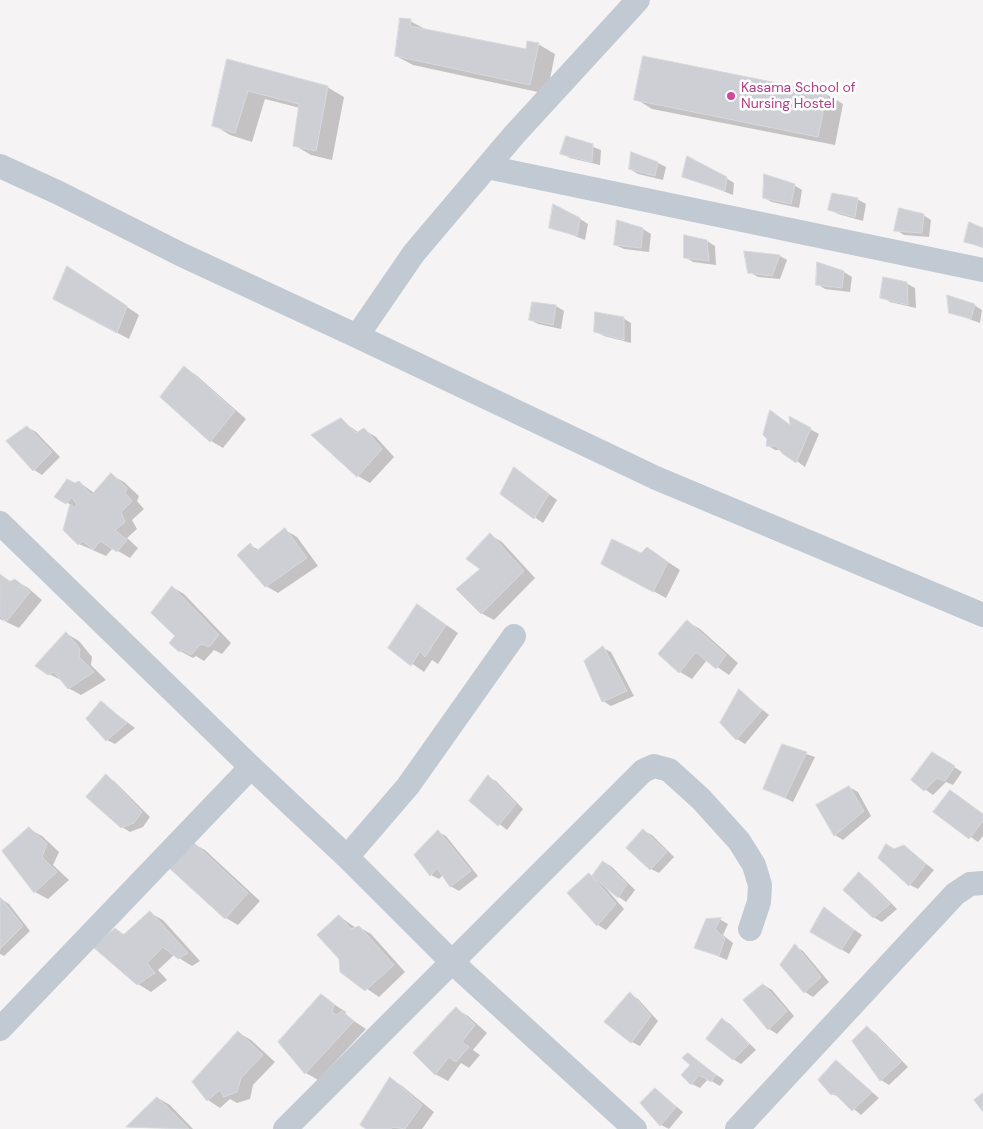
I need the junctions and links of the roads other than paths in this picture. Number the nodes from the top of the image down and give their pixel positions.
1 (638, 0) edge
2 (0, 166) edge
3 (487, 167) junction
4 (983, 270) edge
5 (358, 336) junction
6 (0, 523) edge
7 (983, 615) edge
8 (514, 636) dead end
9 (251, 767) junction
10 (347, 857) junction
11 (983, 883) edge
12 (750, 929) dead end
13 (452, 962) junction
14 (0, 1030) edge
15 (285, 1129) edge
16 (635, 1129) edge
17 (737, 1129) edge

1 - 3 street
2 - 5 street
3 - 4 street
3 - 5 street
5 - 7 street
6 - 9 street
8 - 10 street
9 - 10 street
9 - 14 street
10 - 13 street
11 - 17 street
12 - 13 street
13 - 15 street
13 - 16 street

